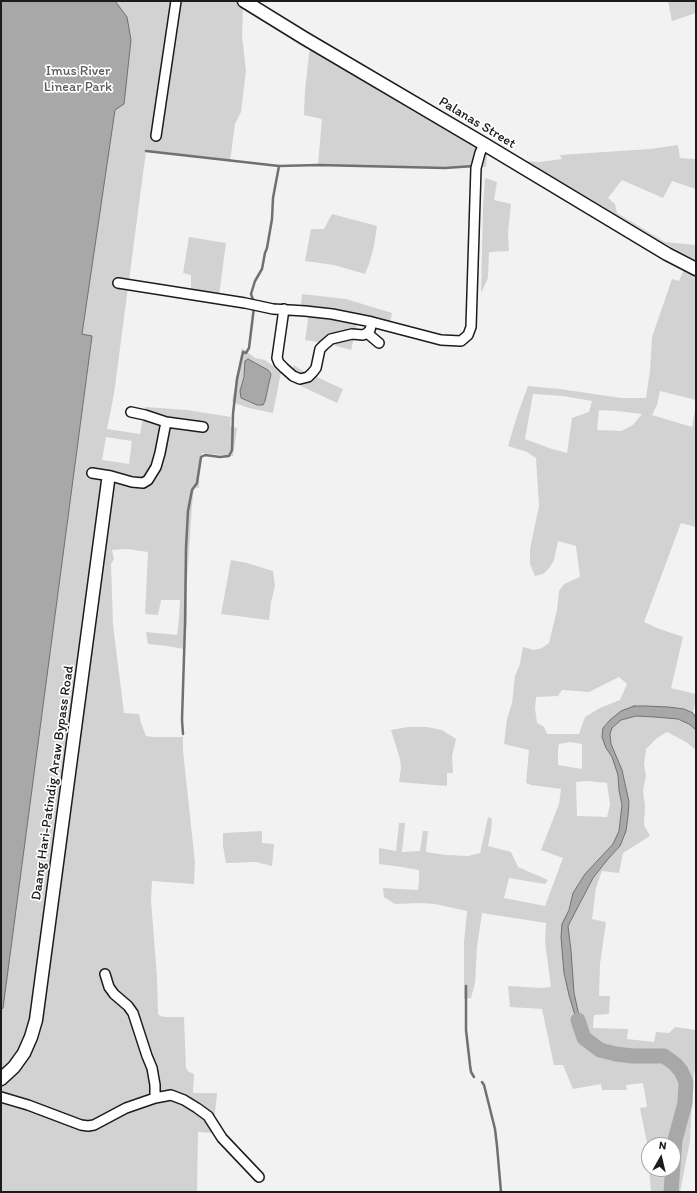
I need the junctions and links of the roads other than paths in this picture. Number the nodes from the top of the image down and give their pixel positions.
1 (176, 1) edge
2 (244, 1) edge
3 (156, 136) dead end
4 (484, 144) junction
5 (696, 270) edge
6 (118, 283) dead end
7 (284, 309) junction
8 (372, 322) junction
9 (367, 333) junction
10 (379, 343) dead end
11 (131, 412) dead end
12 (166, 422) junction
13 (203, 428) dead end
14 (92, 472) dead end
15 (108, 481) dead end
16 (105, 974) dead end
17 (1, 1079) edge
18 (1, 1097) edge
19 (155, 1098) junction
20 (259, 1176) dead end

1 - 3 street
2 - 4 main road, Palanas Street
4 - 5 main road, Palanas Street
4 - 8 street
6 - 7 street
7 - 8 street
7 - 9 street
8 - 9 street
9 - 10 street
11 - 12 street
12 - 13 street
12 - 14 street
15 - 17 main road, Daang Hari-Patindig Araw Bypass Road
16 - 19 street
18 - 19 street
19 - 20 street

